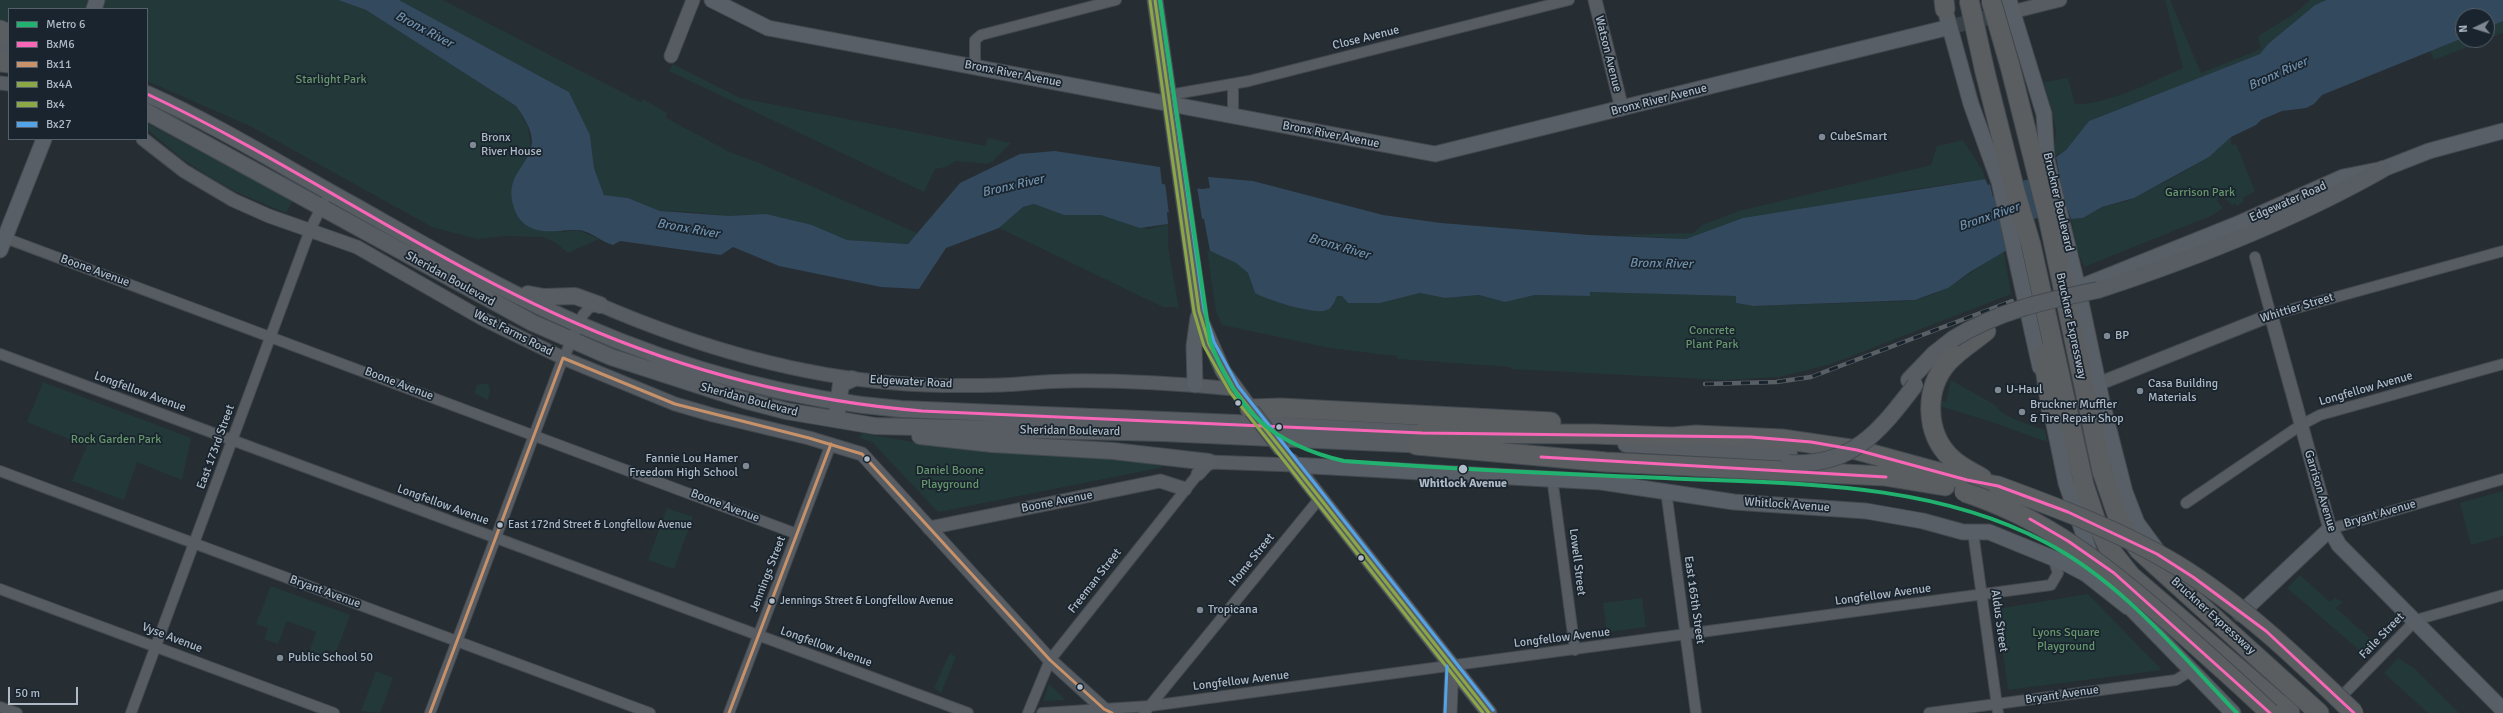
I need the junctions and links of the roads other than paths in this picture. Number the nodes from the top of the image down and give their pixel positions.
1 (693, 0) edge
2 (712, 0) edge
3 (1116, 0) edge
4 (1155, 0) edge
5 (1568, 0) edge
6 (1595, 0) edge
7 (1969, 0) edge
8 (1991, 0) edge
9 (1995, 0) edge
10 (2060, 0) edge
11 (1944, 3) edge
12 (2011, 6) edge
13 (1950, 27) junction
14 (671, 56) dead end
15 (2014, 64) junction
16 (975, 67) junction
17 (1233, 84) junction
18 (148, 94) edge
19 (1169, 100) junction
20 (1622, 109) junction
21 (148, 113) edge
22 (1233, 117) junction
23 (2503, 130) edge
24 (44, 140) edge
25 (144, 140) edge
26 (2044, 163) junction
27 (2383, 169) junction
28 (2008, 184) junction
29 (330, 192) junction
30 (321, 207) junction
31 (2057, 228) junction
32 (310, 230) junction
33 (1, 241) edge
34 (2023, 247) junction
35 (2503, 251) edge
36 (2254, 257) dead end
37 (2078, 288) junction
38 (509, 289) junction
39 (2098, 290) junction
40 (600, 305) junction
41 (2270, 315) junction
42 (1199, 320) junction
43 (578, 324) junction
44 (1986, 332) junction
45 (271, 336) junction
46 (571, 340) junction
47 (1956, 343) junction
48 (0, 354) edge
49 (563, 358) junction
50 (2503, 364) edge
51 (852, 379) junction
52 (1230, 383) junction
53 (2098, 384) junction
54 (1195, 385) junction
55 (1919, 386) junction
56 (838, 401) junction
57 (1251, 410) junction
58 (2052, 415) joint
59 (836, 420) junction
60 (2301, 425) junction
61 (875, 426) junction
62 (533, 435) junction
63 (1696, 435) junction
64 (1419, 439) junction
65 (232, 440) junction
66 (831, 444) junction
67 (1209, 462) junction
68 (1294, 465) junction
69 (0, 471) edge
70 (1198, 474) joint
71 (1552, 477) junction
72 (2503, 479) edge
73 (1965, 486) junction
74 (1998, 486) junction
75 (1185, 489) junction
76 (1666, 491) junction
77 (1320, 498) junction
78 (2186, 503) dead end
79 (928, 528) junction
80 (2330, 529) junction
81 (1973, 532) junction
82 (797, 534) junction
83 (496, 538) junction
84 (194, 544) junction
85 (2052, 556) junction
86 (0, 588) edge
87 (1982, 595) junction
88 (2503, 596) edge
89 (2128, 607) junction
90 (2240, 614) junction
91 (2416, 620) junction
92 (1685, 635) junction
93 (759, 636) junction
94 (457, 641) junction
95 (156, 647) junction
96 (1575, 650) junction
97 (1050, 660) junction
98 (1452, 666) junction
99 (2192, 670) junction
100 (2342, 696) junction
101 (2271, 704) edge
102 (0, 706) edge
103 (1998, 708) edge
104 (2502, 708) edge
105 (1147, 709) edge
106 (1108, 711) edge
107 (17, 713) edge
108 (131, 713) edge
109 (334, 713) edge
110 (430, 713) edge
111 (650, 713) edge
112 (729, 713) edge
113 (968, 713) edge
114 (1028, 713) edge
115 (1042, 713) edge
116 (1450, 713) edge
117 (1490, 713) edge
118 (1696, 713) edge
119 (1929, 713) edge
120 (2233, 713) edge
121 (2290, 713) edge
122 (2319, 713) edge
123 (2350, 713) edge
124 (2354, 713) edge

1 - 14 street
2 - 16 main road, Bronx River Avenue
3 - 16 street
4 - 19 main road
5 - 17 street, Close Avenue
6 - 20 street, Watson Avenue
7 - 28 highway, Bruckner Expressway, bridge
8 - 15 highway, bridge
9 - 15 highway
10 - 12 street
11 - 13 main road
12 - 26 main road, Bruckner Boulevard
13 - 20 main road, Bronx River Avenue
13 - 28 main road
15 - 26 highway, Bruckner Expressway
16 - 19 main road, Bronx River Avenue
17 - 19 street, Close Avenue
17 - 22 street
18 - 29 main road, Sheridan Boulevard
19 - 22 main road, Bronx River Avenue
19 - 42 main road
20 - 22 main road, Bronx River Avenue
21 - 30 main road, Sheridan Boulevard
23 - 27 main road, Edgewater Road
24 - 33 main road
25 - 32 street, West Farms Road
26 - 31 highway, Bruckner Expressway
27 - 37 main road, Edgewater Road
27 - 39 main road
28 - 34 highway, Bruckner Expressway
29 - 30 street, East 173rd Street
29 - 38 main road, Sheridan Boulevard
30 - 32 street, East 173rd Street
30 - 46 main road, Sheridan Boulevard
31 - 37 main road, Bruckner Boulevard
31 - 122 highway, Bruckner Expressway
32 - 45 street, East 173rd Street
32 - 49 street, West Farms Road
33 - 45 street, Boone Avenue
34 - 58 highway
34 - 101 highway, Bruckner Expressway
35 - 41 street, Whittier Street
36 - 41 street, Garrison Avenue
37 - 53 main road, Bruckner Boulevard
38 - 40 main road
38 - 43 main road, Sheridan Boulevard
39 - 44 main road, bridge
39 - 47 main road, bridge
40 - 43 street
40 - 51 street, Edgewater Road
41 - 53 street, Whittier Street
41 - 60 street, Garrison Avenue
42 - 52 main road
42 - 54 main road
43 - 46 street
43 - 56 main road, Sheridan Boulevard
44 - 47 main road
44 - 55 highway
45 - 62 street, Boone Avenue
45 - 65 street, East 173rd Street
46 - 49 street
46 - 59 main road, Sheridan Boulevard
47 - 55 main road
48 - 65 street, Longfellow Avenue
49 - 62 street
49 - 66 street, West Farms Road
50 - 60 street, Longfellow Avenue
51 - 54 street, Edgewater Road
51 - 56 main road
52 - 54 street, Edgewater Road
52 - 57 main road
53 - 90 main road, Bruckner Boulevard
55 - 64 main road, bridge
55 - 74 highway
56 - 59 main road
56 - 64 main road, Sheridan Boulevard
57 - 63 highway
57 - 68 main road, bridge
58 - 89 main road
59 - 61 main road, Sheridan Boulevard
60 - 78 street, Longfellow Avenue
60 - 80 street, Garrison Avenue
61 - 64 main road, Sheridan Boulevard
61 - 67 main road
62 - 82 street, Boone Avenue
62 - 83 street
63 - 64 highway
63 - 73 highway
64 - 73 highway
65 - 83 street, Longfellow Avenue
65 - 84 street, East 173rd Street
66 - 79 street, West Farms Road
66 - 82 street, Jennings Street
67 - 68 street, Whitlock Avenue
67 - 70 street
68 - 71 main road, Whitlock Avenue
68 - 77 main road
69 - 84 street, Bryant Avenue
70 - 75 street, Freeman Street
71 - 76 main road, Whitlock Avenue
71 - 96 street, Lowell Street
72 - 80 street, Bryant Avenue
73 - 74 highway
73 - 101 highway, bridge
74 - 124 highway, bridge
75 - 79 street, Boone Avenue
75 - 97 street, Freeman Street
76 - 81 main road, Whitlock Avenue
76 - 92 street, East 165th Street
77 - 98 main road
77 - 105 street, Home Street
79 - 97 street, West Farms Road
80 - 90 main road, Bryant Avenue
80 - 91 main road, Garrison Avenue
81 - 85 main road, Whitlock Avenue
81 - 87 street, Aldus Street
82 - 93 street, Jennings Street
83 - 93 street, Longfellow Avenue
83 - 94 street
84 - 94 street, Bryant Avenue
84 - 95 street, East 173rd Street
85 - 87 street, Longfellow Avenue
85 - 89 main road, Whitlock Avenue
86 - 95 street, Vyse Avenue
87 - 92 street, Longfellow Avenue
87 - 103 street, Aldus Street
88 - 91 street, Faile Street
89 - 99 main road
90 - 100 main road, Bruckner Boulevard
91 - 100 street, Faile Street
91 - 104 main road, Garrison Avenue
92 - 96 street, Longfellow Avenue
92 - 118 street, East 165th Street
93 - 112 street, Jennings Street
93 - 113 street, Longfellow Avenue
94 - 110 street
94 - 111 street, Bryant Avenue
95 - 108 street, East 173rd Street
95 - 109 street, Vyse Avenue
96 - 98 street, Longfellow Avenue
97 - 106 street, West Farms Road
97 - 114 street, Freeman Street
98 - 105 street, Longfellow Avenue
98 - 116 street
98 - 117 main road
99 - 103 street, Bryant Avenue
99 - 120 main road
100 - 123 main road, Bruckner Boulevard
101 - 121 highway, Bruckner Expressway
102 - 107 street
103 - 119 street, Bryant Avenue
105 - 106 street, Longfellow Avenue
106 - 115 street, Longfellow Avenue

